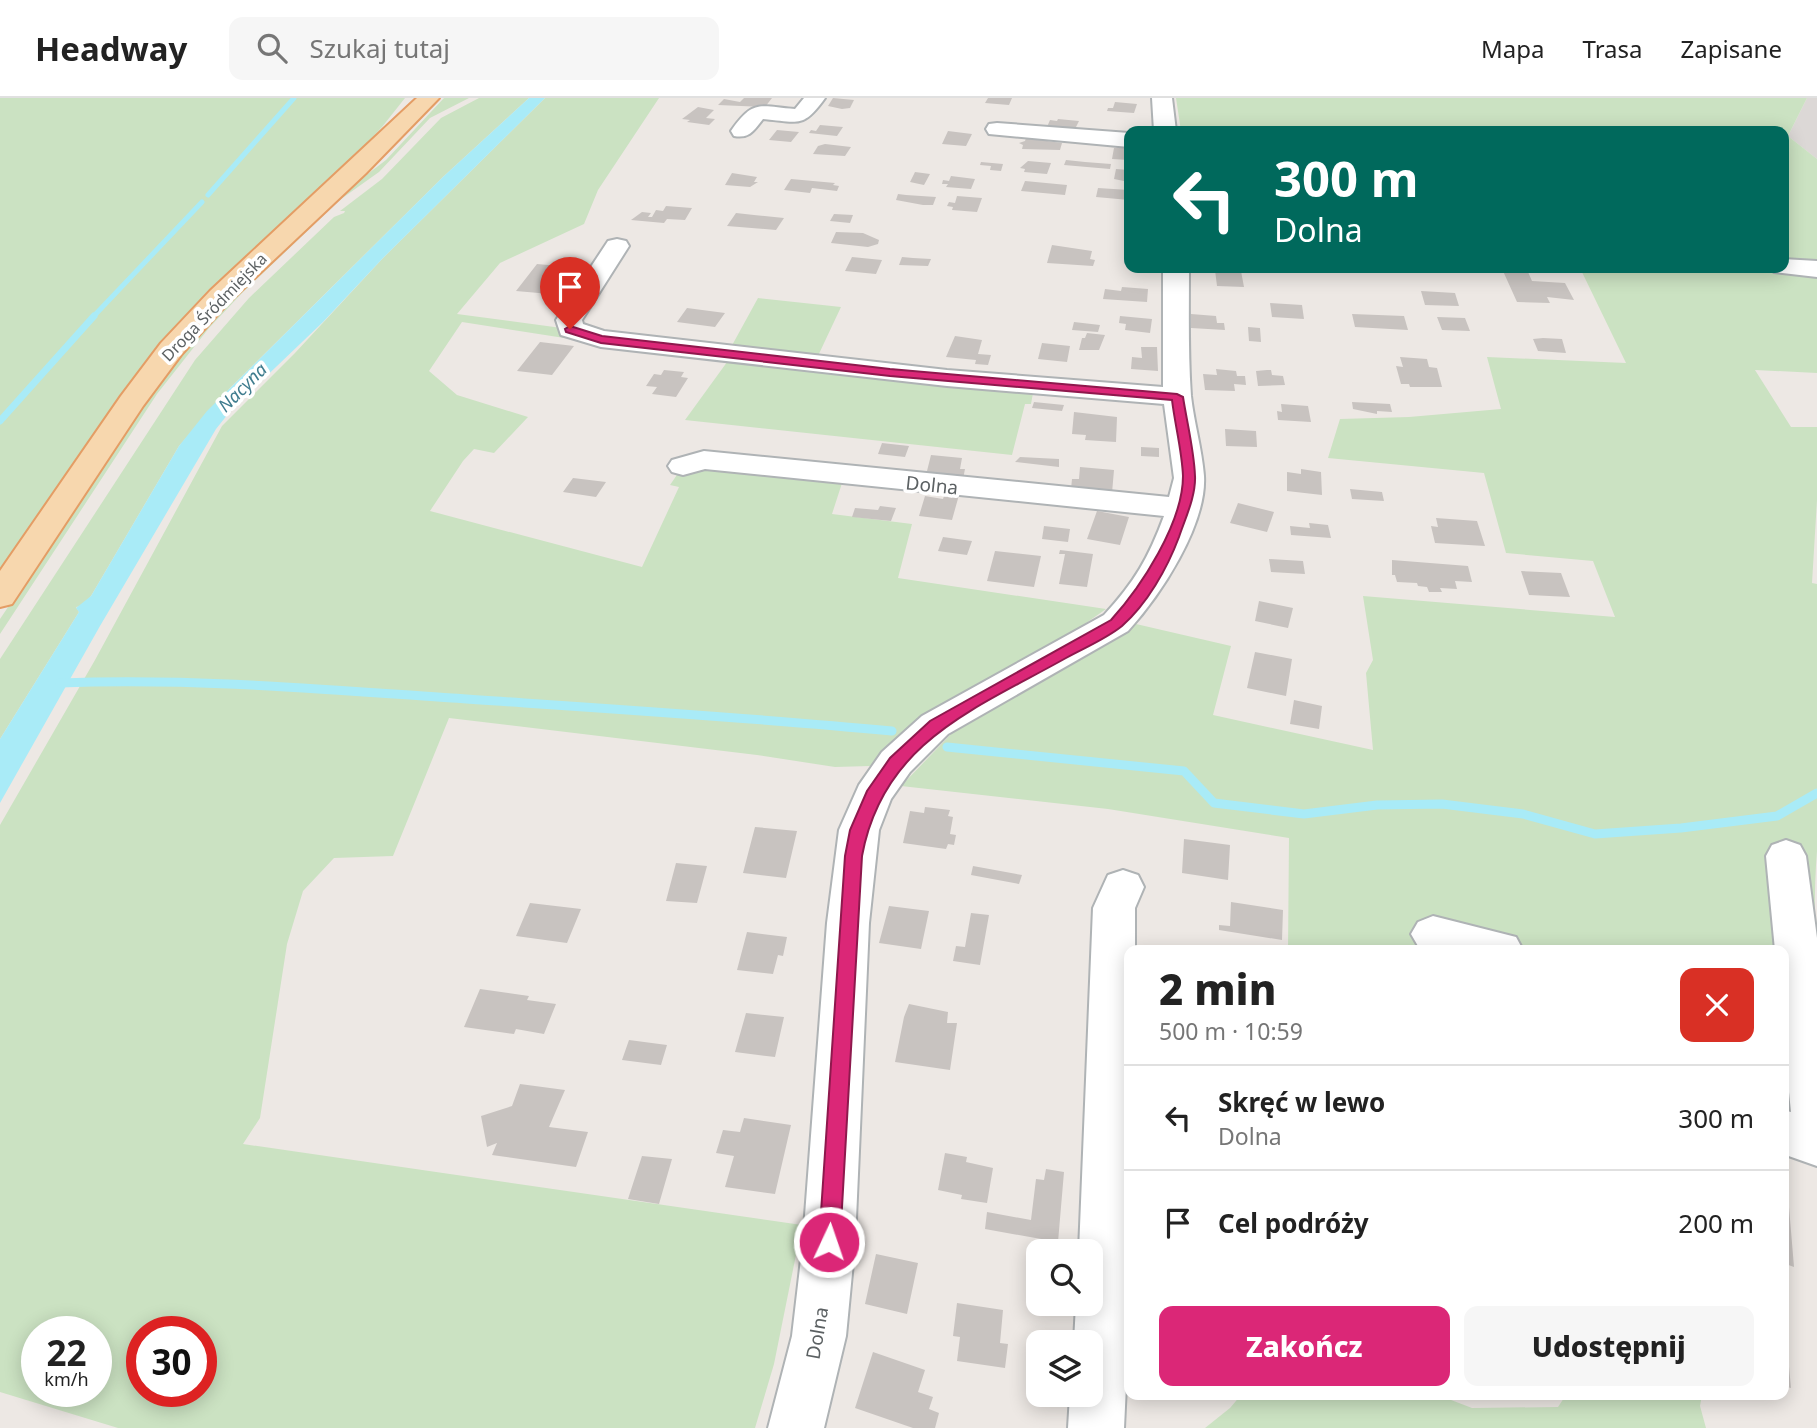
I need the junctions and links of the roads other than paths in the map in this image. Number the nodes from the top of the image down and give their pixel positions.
1 (815, 98) edge
2 (1154, 98) edge
3 (1162, 98) edge
4 (420, 103) edge
5 (1165, 126) edge
6 (997, 129) dead end
7 (742, 131) dead end
8 (1124, 140) edge
9 (617, 246) dead end
10 (1789, 267) edge
11 (1817, 269) edge
12 (1176, 273) edge
13 (1177, 397) junction
14 (682, 466) dead end
15 (1183, 508) junction
16 (0, 596) edge
17 (1786, 856) dead end
18 (1123, 887) dead end
19 (1433, 934) dead end
20 (1480, 945) edge
21 (1795, 1035) edge
22 (1817, 1128) edge
23 (1789, 1134) edge
24 (1817, 1143) edge
25 (796, 1428) edge
26 (1096, 1428) edge

1 - 7 street
2 - 3 street
3 - 5 street
4 - 16 main road, Droga Śródmiejska
6 - 8 street
9 - 13 street
10 - 11 street
12 - 13 street, Dolna
13 - 15 street, Dolna
14 - 15 street, Dolna
15 - 25 street, Dolna
17 - 21 street
18 - 26 street
19 - 20 street
21 - 22 street
23 - 24 street

